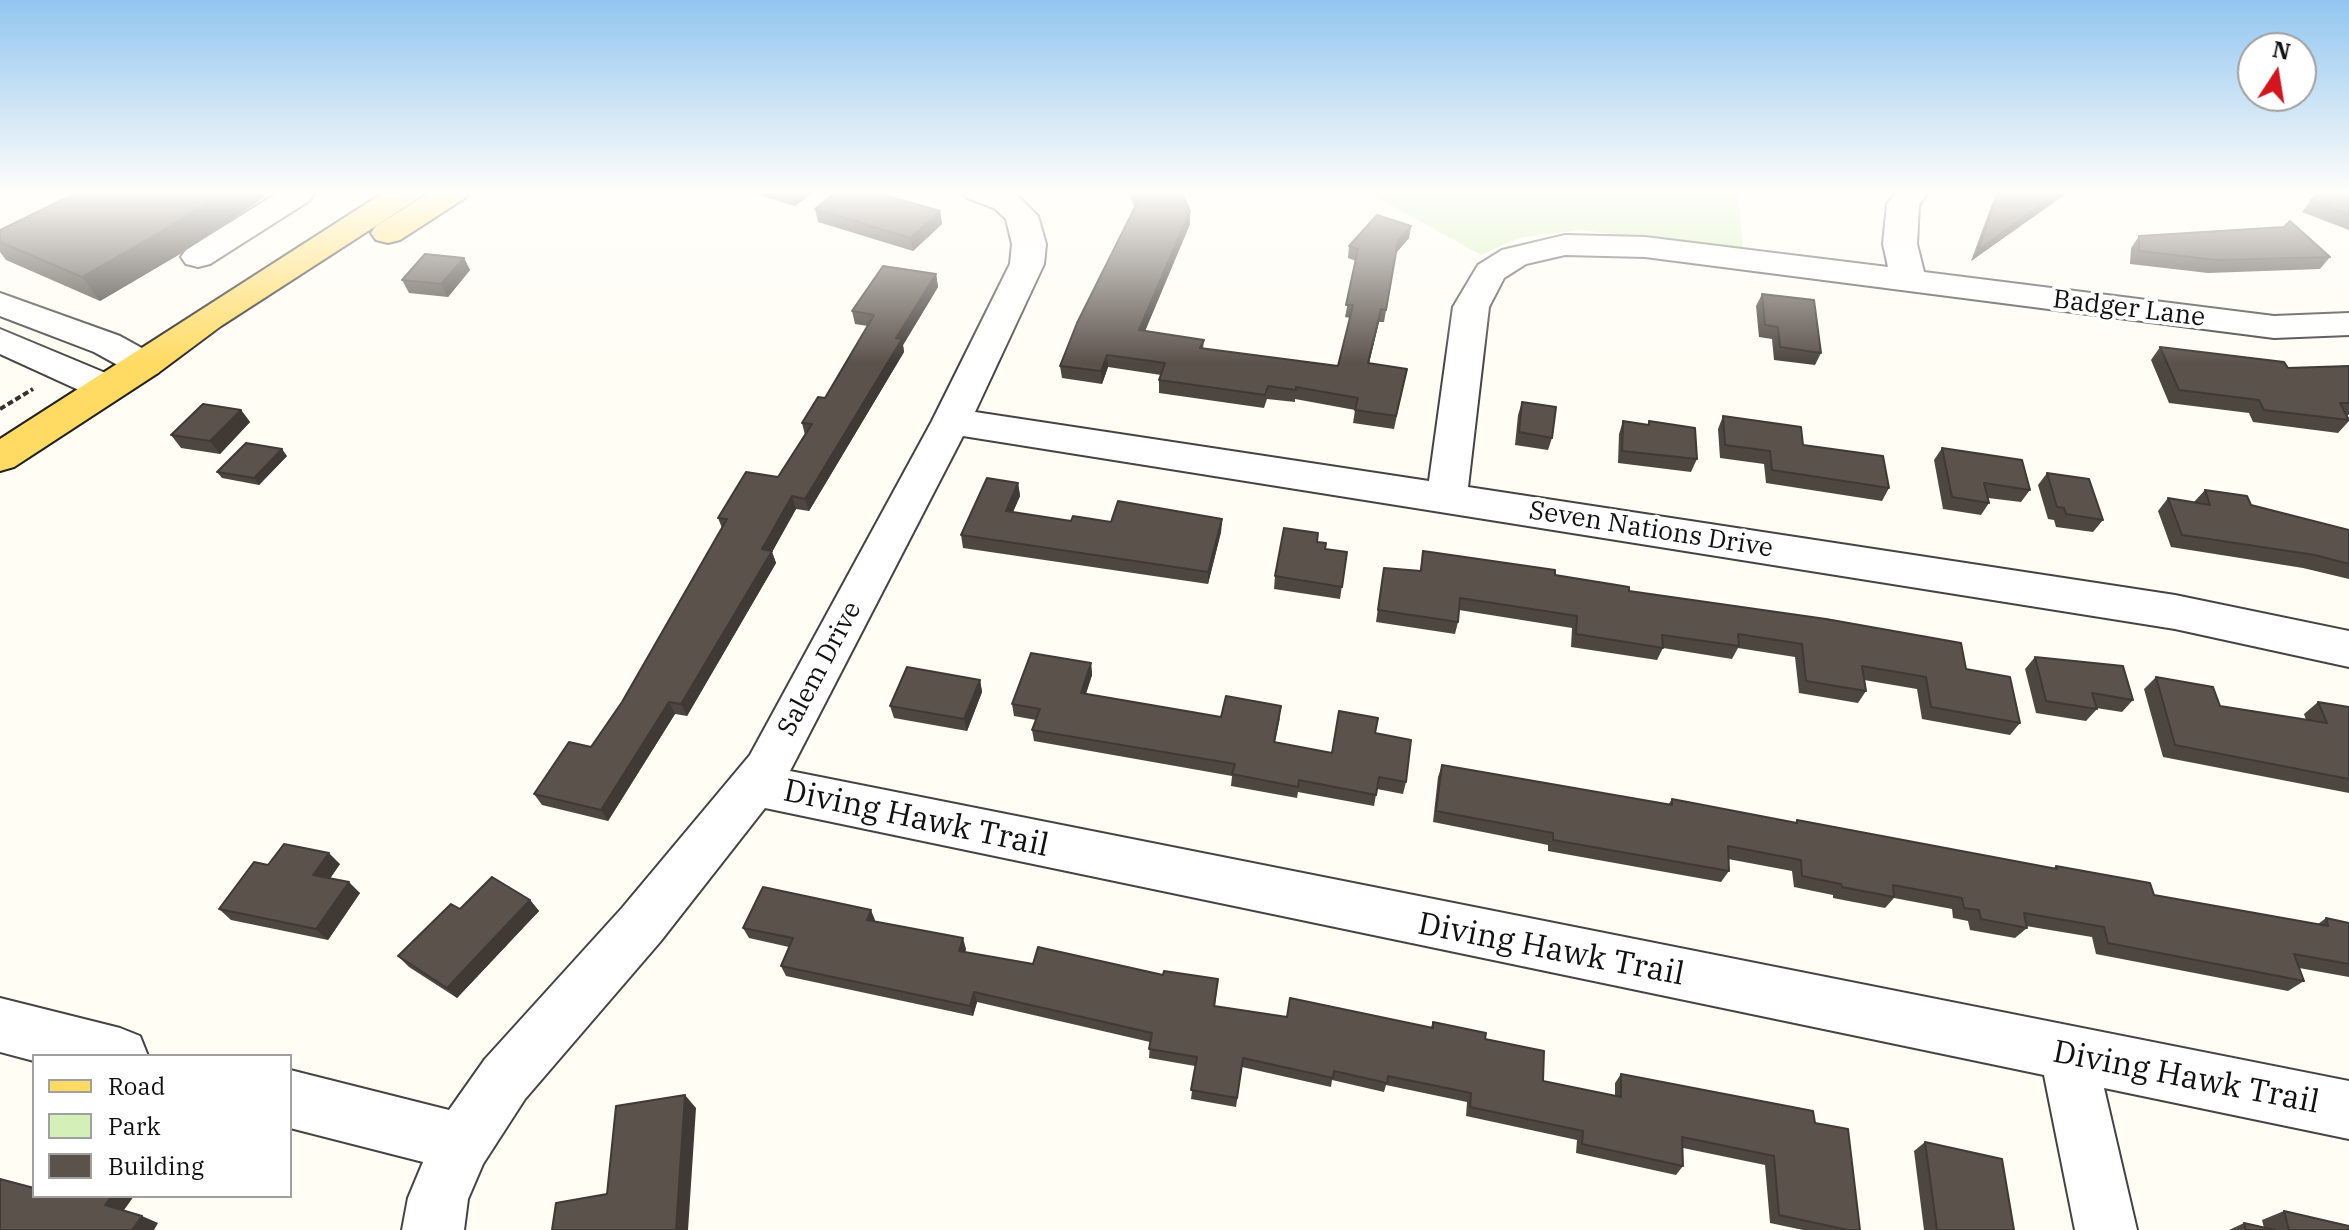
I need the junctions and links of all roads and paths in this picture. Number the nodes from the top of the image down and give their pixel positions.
1 (211, 248) edge
2 (318, 248) edge
3 (365, 248) edge
4 (1029, 248) edge
5 (1551, 248) edge
6 (1656, 248) edge
7 (1901, 248) edge
8 (198, 257) dead end
9 (1909, 282) junction
10 (0, 304) edge
11 (2349, 324) edge
12 (0, 340) edge
13 (145, 365) junction
14 (22, 382) dead end
15 (107, 388) junction
16 (0, 409) edge
17 (951, 421) junction
18 (0, 457) edge
19 (1447, 497) junction
20 (2349, 649) edge
21 (754, 785) junction
22 (0, 1025) edge
23 (112, 1054) edge
24 (2068, 1054) junction
25 (292, 1100) edge
26 (2349, 1110) edge
27 (462, 1143) junction
28 (433, 1230) edge
29 (2106, 1230) edge

1 - 8 street
2 - 13 main road
3 - 13 main road
4 - 17 street, Salem Drive
5 - 19 street, Badger Lane
6 - 9 street, Badger Lane
7 - 9 street
9 - 11 street, Badger Lane
10 - 13 street
12 - 15 street
13 - 15 main road
14 - 16 path
15 - 18 main road
17 - 19 street, Seven Nations Drive
17 - 21 street, Salem Drive
19 - 20 street, Seven Nations Drive
21 - 24 street, Diving Hawk Trail
21 - 27 street, Salem Drive
22 - 23 street
24 - 26 street, Diving Hawk Trail
24 - 29 street
25 - 27 street
27 - 28 street, Salem Drive

